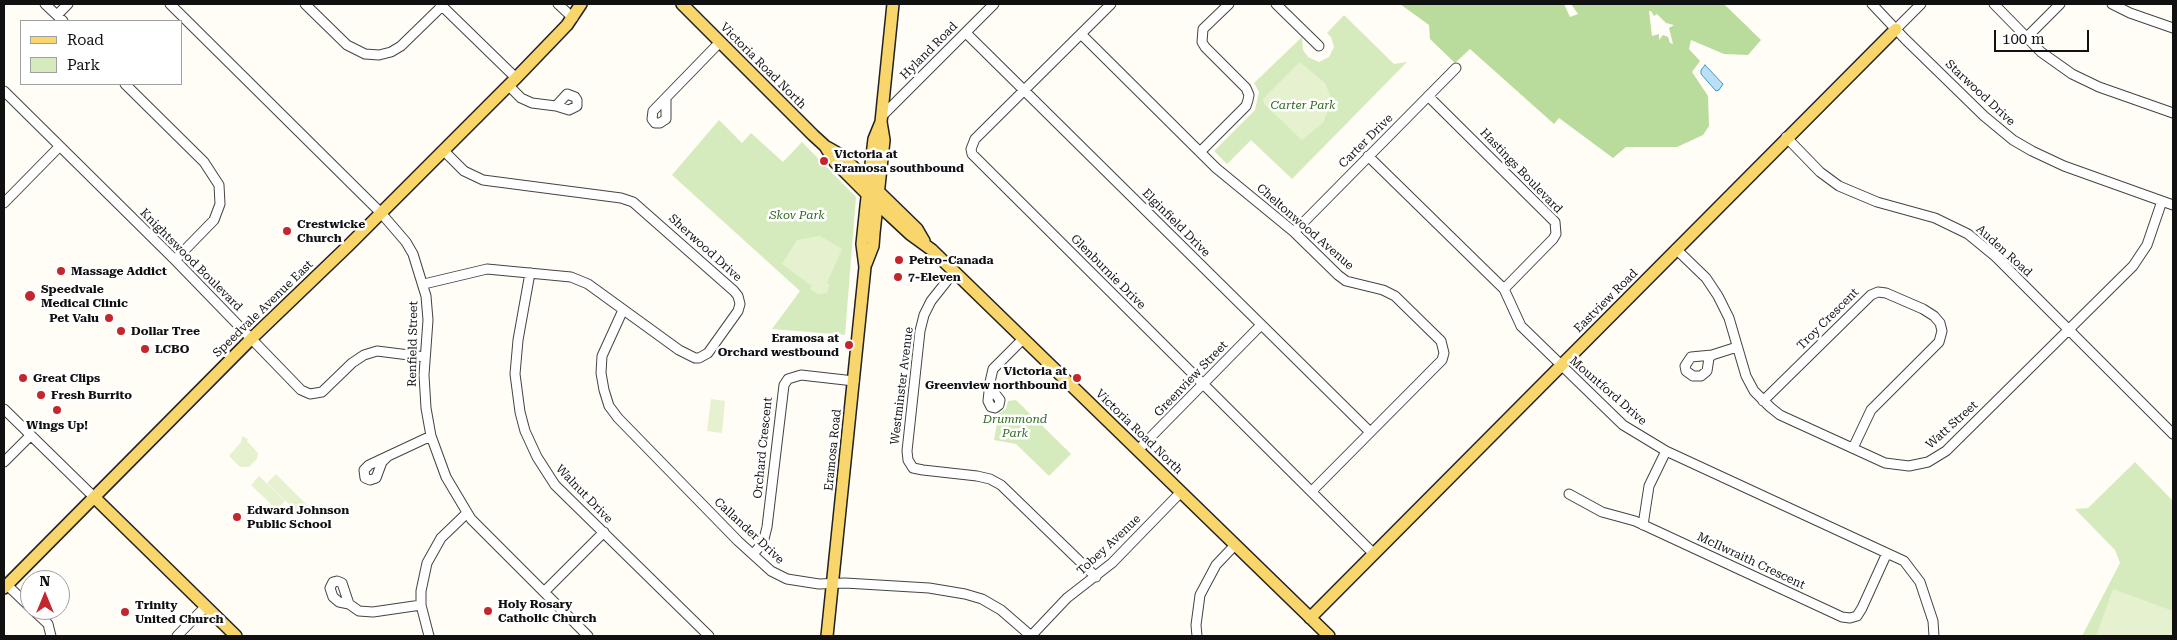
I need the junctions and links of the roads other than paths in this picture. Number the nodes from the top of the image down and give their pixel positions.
1 (45, 4) edge
2 (68, 4) edge
3 (170, 4) edge
4 (305, 4) edge
5 (558, 4) edge
6 (581, 4) edge
7 (682, 4) edge
8 (893, 4) edge
9 (994, 4) edge
10 (1111, 4) edge
11 (1228, 4) edge
12 (1276, 4) edge
13 (1872, 4) edge
14 (1921, 4) edge
15 (1994, 4) edge
16 (2060, 4) edge
17 (2112, 4) edge
18 (441, 5) edge
19 (60, 18) edge
20 (573, 18) junction
21 (2173, 28) edge
22 (1896, 29) junction
23 (966, 33) junction
24 (1081, 34) junction
25 (2027, 37) junction
26 (720, 42) junction
27 (1319, 46) dead end
28 (1456, 68) dead end
29 (512, 82) junction
30 (126, 85) edge
31 (1024, 90) junction
32 (4, 91) edge
33 (1428, 96) junction
34 (666, 98) dead end
35 (556, 106) dead end
36 (2173, 113) edge
37 (882, 119) junction
38 (1786, 137) junction
39 (826, 146) junction
40 (60, 147) junction
41 (443, 150) junction
42 (872, 151) junction
43 (1200, 152) junction
44 (1368, 156) junction
45 (845, 160) junction
46 (869, 182) junction
47 (873, 192) junction
48 (2162, 201) junction
49 (4, 203) edge
50 (877, 203) junction
51 (2173, 205) edge
52 (381, 213) junction
53 (898, 223) junction
54 (1294, 232) junction
55 (874, 233) junction
56 (930, 248) junction
57 (1676, 249) junction
58 (175, 260) junction
59 (865, 267) junction
60 (954, 272) junction
61 (530, 273) junction
62 (424, 284) junction
63 (1504, 289) junction
64 (623, 310) junction
65 (1261, 325) junction
66 (2069, 330) junction
67 (251, 339) junction
68 (1023, 339) junction
69 (1737, 347) junction
70 (1712, 356) dead end
71 (425, 357) junction
72 (1560, 366) junction
73 (854, 381) junction
74 (1204, 384) junction
75 (990, 387) dead end
76 (1764, 401) junction
77 (4, 409) edge
78 (1370, 431) junction
79 (2173, 434) edge
80 (30, 436) junction
81 (431, 436) junction
82 (1853, 448) junction
83 (1138, 450) junction
84 (1666, 451) junction
85 (387, 457) dead end
86 (4, 462) edge
87 (1312, 491) junction
88 (1181, 492) junction
89 (1569, 494) dead end
90 (95, 498) junction
91 (466, 513) junction
92 (1643, 525) junction
93 (604, 532) junction
94 (1235, 545) junction
95 (1887, 553) junction
96 (753, 554) junction
97 (1374, 554) junction
98 (1096, 577) junction
99 (832, 583) junction
100 (5, 587) edge
101 (544, 592) junction
102 (20, 599) edge
103 (349, 604) dead end
104 (421, 605) junction
105 (206, 606) junction
106 (1310, 618) junction
107 (44, 620) edge
108 (585, 635) edge
109 (51, 636) edge
110 (177, 636) edge
111 (236, 636) edge
112 (429, 636) edge
113 (709, 636) edge
114 (827, 636) edge
115 (1031, 636) edge
116 (1198, 636) edge
117 (1329, 636) edge
118 (1934, 636) edge

1 - 19 street
2 - 19 street
3 - 52 street, Renfield Street
4 - 18 street
5 - 20 street
6 - 20 main road, Speedvale Avenue East
7 - 26 main road, Victoria Road North
8 - 37 main road, Eramosa Road
9 - 23 street, Hyland Road
10 - 24 street, Glenburnie Drive
11 - 43 street
12 - 27 street
13 - 22 street, Starwood Drive
14 - 22 street, Eastview Road
15 - 25 street
16 - 25 street
17 - 21 street
18 - 29 street
20 - 29 main road, Speedvale Avenue East
22 - 38 main road, Eastview Road
22 - 48 street, Starwood Drive
23 - 31 street, Elginfield Drive
23 - 37 street, Hyland Road
24 - 31 street, Glenburnie Drive
24 - 43 street, Cheltonwood Avenue
25 - 36 street
26 - 34 street
26 - 39 main road, Victoria Road North
28 - 33 street, Carter Drive
29 - 35 street
29 - 41 main road, Speedvale Avenue East
30 - 58 street
31 - 65 street, Elginfield Drive
31 - 74 street, Glenburnie Drive
32 - 40 street, Knightswood Boulevard
33 - 44 street, Carter Drive
33 - 63 street, Hastings Boulevard
37 - 42 main road, Eramosa Road
37 - 47 main road, Eramosa Road
38 - 57 main road, Eastview Road
38 - 66 street, Auden Road
39 - 45 main road, Victoria Road North
39 - 47 main road, Victoria Road North
40 - 49 street
40 - 58 street, Knightswood Boulevard
41 - 52 main road, Speedvale Avenue East
41 - 64 street, Sherwood Drive
42 - 45 main road
42 - 46 main road, Eramosa Road
43 - 54 street, Cheltonwood Avenue
44 - 54 street, Carter Drive
44 - 63 street, Mountford Drive
45 - 46 main road, Victoria Road North
46 - 47 main road, Victoria Road North
47 - 50 main road, Eramosa Road
47 - 56 main road, Victoria Road North
47 - 59 main road, Eramosa Road
48 - 51 street, Starwood Drive
48 - 66 street, Watt Street
50 - 53 main road, Victoria Road North
50 - 55 main road, Eramosa Road
52 - 62 street, Renfield Street
52 - 67 main road, Speedvale Avenue East
53 - 55 main road
53 - 56 main road, Victoria Road North
54 - 78 street, Cheltonwood Avenue
55 - 59 main road, Eramosa Road
56 - 60 main road, Victoria Road North
57 - 69 street, Watt Street
57 - 72 main road, Eastview Road
58 - 67 street, Knightswood Boulevard
59 - 73 main road, Eramosa Road
60 - 68 main road, Victoria Road North
60 - 98 street, Westminster Avenue
61 - 62 street, Sherwood Drive
61 - 64 street, Sherwood Drive
61 - 93 street, Walnut Drive
62 - 71 street, Renfield Street
63 - 72 street, Mountford Drive
64 - 96 street, Callander Drive
65 - 74 street, Greenview Street
65 - 78 street, Elginfield Drive
66 - 79 street, Auden Road
66 - 82 street, Watt Street
67 - 71 street, Knightswood Boulevard
67 - 90 main road, Speedvale Avenue East
68 - 75 street
68 - 83 main road, Victoria Road North
69 - 70 street
69 - 76 street, Watt Street
71 - 81 street, Renfield Street
72 - 84 street, Mountford Drive
72 - 97 main road, Eastview Road
73 - 96 street, Orchard Crescent
73 - 99 main road, Eramosa Road
74 - 83 street, Greenview Street
74 - 87 street, Glenburnie Drive
76 - 82 street, Watt Street
76 - 82 street, Troy Crescent
77 - 80 street
78 - 87 street, Cheltonwood Avenue
80 - 86 street
80 - 90 street
81 - 85 street
81 - 91 street, Renfield Street
83 - 88 main road, Victoria Road North
84 - 92 street
84 - 95 street, Mountford Drive
87 - 97 street, Glenburnie Drive
88 - 94 main road, Victoria Road North
88 - 98 street, Tobey Avenue
89 - 92 street
90 - 100 main road, Speedvale Avenue East
90 - 105 main road
91 - 101 street, Renfield Street
91 - 104 street
92 - 95 street, McIlwraith Crescent
93 - 101 street
93 - 113 street, Walnut Drive
94 - 106 main road, Victoria Road North
94 - 116 street
95 - 118 street, Mountford Drive
96 - 99 street, Callander Drive
97 - 106 main road, Eastview Road
98 - 115 street, Tobey Avenue
99 - 114 main road, Eramosa Road
99 - 115 street, Callander Drive
100 - 102 street
101 - 108 street, Renfield Street
103 - 104 street
104 - 112 street
105 - 110 street
105 - 111 main road
106 - 117 main road, Victoria Road North
107 - 109 street

